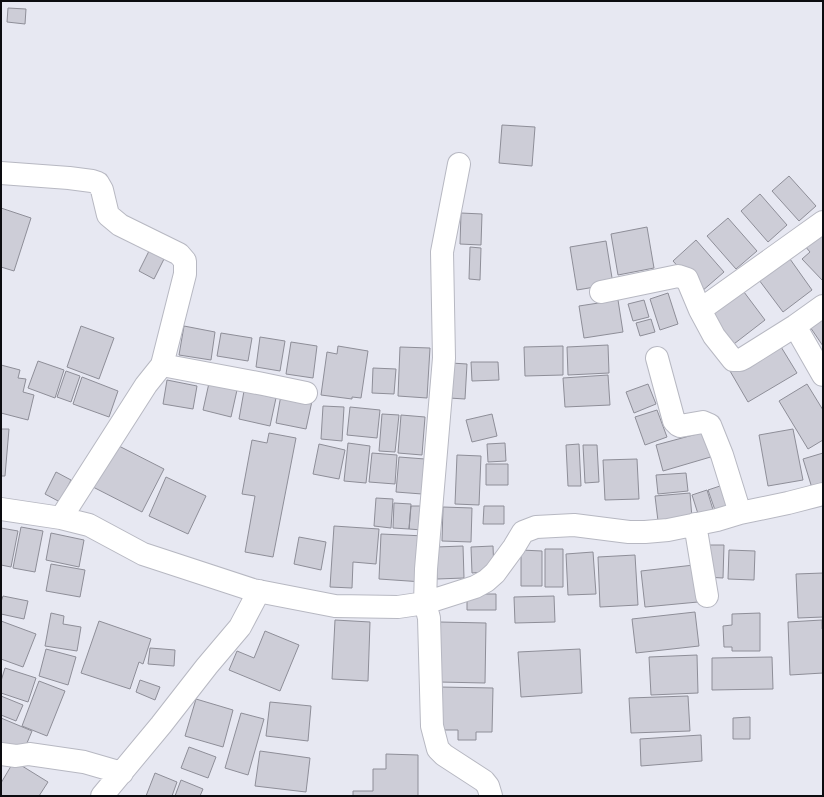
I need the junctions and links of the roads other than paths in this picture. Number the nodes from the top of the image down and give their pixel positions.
1 (459, 164) dead end
2 (1, 173) edge
3 (823, 222) edge
4 (601, 292) dead end
5 (823, 306) edge
6 (700, 310) junction
7 (795, 326) junction
8 (657, 358) dead end
9 (162, 365) junction
10 (823, 375) edge
11 (306, 393) dead end
12 (823, 494) edge
13 (1, 509) edge
14 (740, 513) junction
15 (61, 518) junction
16 (694, 524) junction
17 (259, 592) junction
18 (707, 596) dead end
19 (425, 603) junction
20 (1, 754) edge
21 (122, 773) junction
22 (102, 796) edge
23 (491, 796) edge

1 - 19 street
2 - 9 street
3 - 6 street
4 - 6 street
5 - 7 street
6 - 7 street
7 - 10 street
8 - 14 street
9 - 11 street
9 - 15 street
12 - 14 street
13 - 15 street
14 - 16 street
15 - 17 street
16 - 18 street
16 - 19 street
17 - 19 street
17 - 21 street
19 - 23 street
20 - 21 street
21 - 22 street

